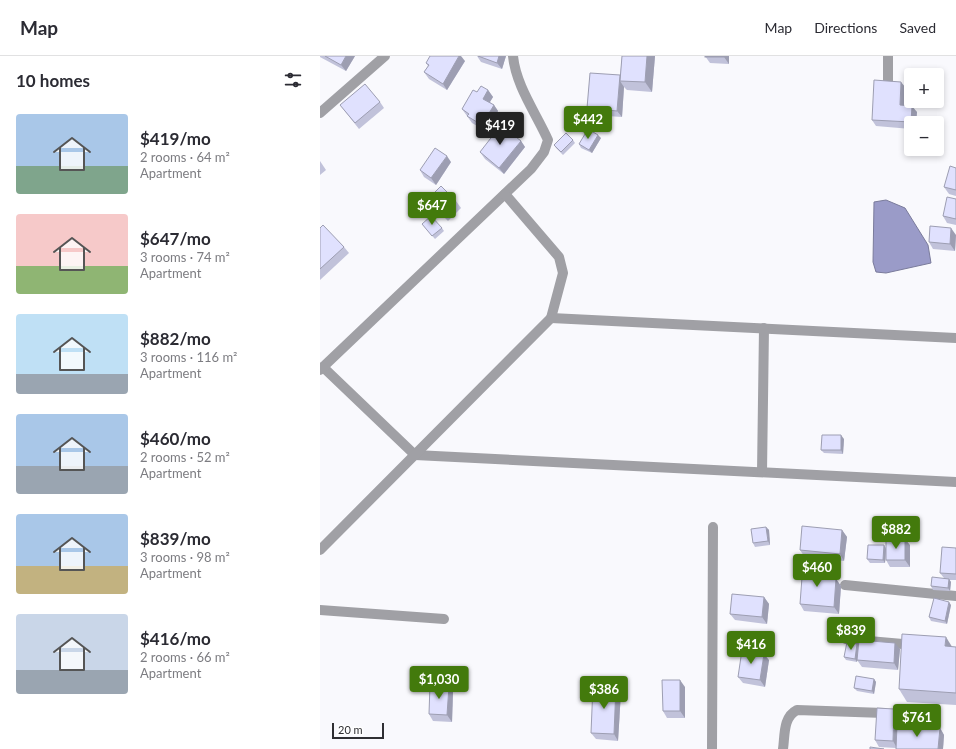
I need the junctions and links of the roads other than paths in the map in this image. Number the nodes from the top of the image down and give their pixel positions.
1 (385, 56) edge
2 (513, 56) edge
3 (888, 56) edge
4 (888, 84) edge
5 (320, 113) edge
6 (505, 194) junction
7 (551, 318) junction
8 (764, 328) junction
9 (956, 338) edge
10 (322, 369) edge
11 (415, 455) junction
12 (762, 472) junction
13 (956, 482) edge
14 (713, 527) dead end
15 (320, 550) edge
16 (845, 585) dead end
17 (956, 596) edge
18 (320, 610) edge
19 (444, 619) dead end
20 (846, 639) dead end
21 (925, 646) edge
22 (884, 714) edge
23 (712, 749) edge
24 (783, 749) edge

1 - 5 street
2 - 6 street
3 - 4 street
6 - 7 street
6 - 10 street
7 - 8 street
7 - 11 street
8 - 9 street
8 - 12 street
10 - 11 street
11 - 12 street
11 - 15 street
12 - 13 street
14 - 23 street
16 - 17 street
18 - 19 street
20 - 21 street
22 - 24 street

